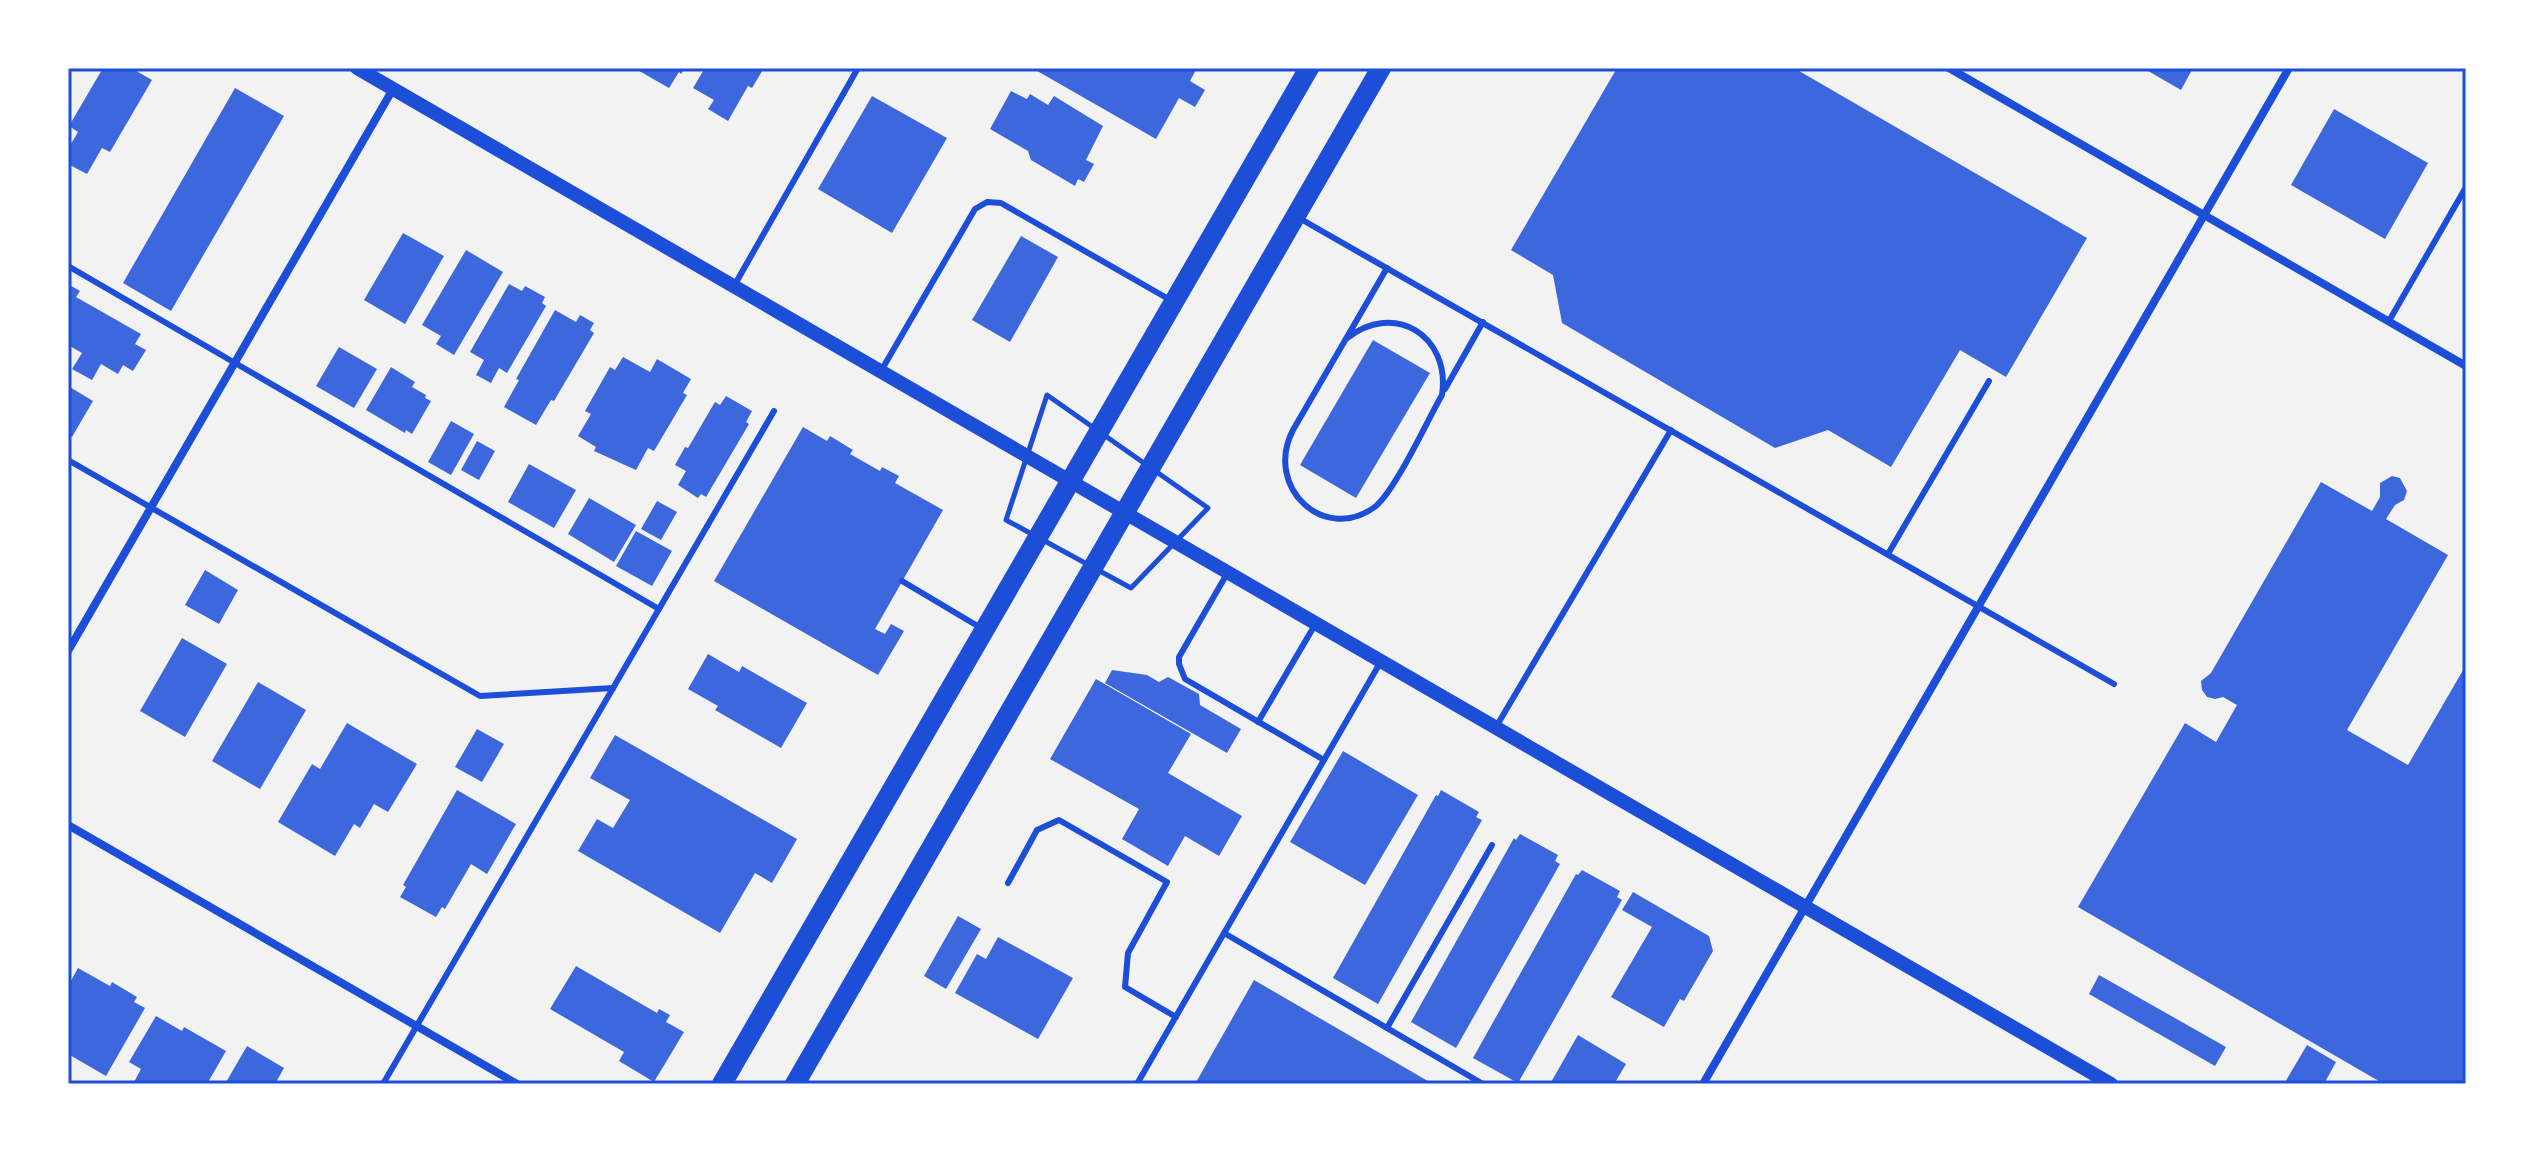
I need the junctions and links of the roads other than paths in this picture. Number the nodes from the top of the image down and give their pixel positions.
1 (357, 68) edge
2 (858, 68) edge
3 (1309, 68) edge
4 (1381, 68) edge
5 (1949, 68) edge
6 (2289, 68) edge
7 (393, 89) junction
8 (2466, 187) edge
9 (2204, 215) junction
10 (1296, 216) junction
11 (68, 266) edge
12 (1387, 268) junction
13 (734, 286) junction
14 (1173, 302) junction
15 (2389, 321) junction
16 (1483, 322) junction
17 (1346, 339) junction
18 (235, 362) junction
19 (2466, 366) edge
20 (881, 371) junction
21 (1989, 381) dead end
22 (1442, 395) junction
23 (774, 411) dead end
24 (1671, 430) junction
25 (68, 460) edge
26 (1071, 480) junction
27 (151, 507) junction
28 (1126, 512) junction
29 (1888, 554) junction
30 (1228, 572) junction
31 (902, 581) dead end
32 (1979, 606) junction
33 (659, 609) junction
34 (1316, 623) junction
35 (984, 629) junction
36 (68, 651) edge
37 (1382, 660) junction
38 (2114, 684) dead end
39 (613, 688) junction
40 (1258, 722) junction
41 (1496, 727) junction
42 (1324, 760) junction
43 (68, 825) edge
44 (1492, 845) dead end
45 (1008, 883) dead end
46 (1805, 906) junction
47 (1224, 933) junction
48 (1176, 1017) junction
49 (417, 1026) junction
50 (1387, 1028) junction
51 (383, 1084) edge
52 (517, 1084) edge
53 (722, 1084) edge
54 (795, 1084) edge
55 (1137, 1084) edge
56 (1483, 1084) edge
57 (1703, 1084) edge
58 (2111, 1084) edge

1 - 7 street
2 - 13 lane
3 - 14 main road
4 - 10 main road
5 - 9 street
6 - 9 street
7 - 13 street
7 - 18 street
8 - 15 lane
9 - 15 street
9 - 32 street
10 - 12 lane
10 - 28 main road
11 - 18 lane
12 - 16 lane
12 - 17 lane
13 - 20 street
14 - 20 lane
14 - 26 main road
15 - 19 street
16 - 22 lane
16 - 24 lane
17 - 22 lane
17 - 22 lane
18 - 27 street
18 - 33 lane
20 - 26 street
21 - 29 lane
23 - 33 lane
24 - 29 lane
24 - 41 lane
25 - 27 lane
26 - 28 street
26 - 35 main road
27 - 36 street
27 - 39 lane
28 - 30 street
28 - 54 main road
29 - 32 lane
30 - 34 street
30 - 40 lane
31 - 35 lane
32 - 38 lane
32 - 46 street
33 - 39 lane
34 - 37 street
34 - 40 lane
35 - 53 main road
37 - 41 street
37 - 42 lane
39 - 49 lane
40 - 42 lane
41 - 46 street
42 - 47 lane
43 - 49 street
44 - 50 lane
45 - 48 lane
46 - 57 street
46 - 58 street
47 - 48 lane
47 - 50 lane
48 - 55 lane
49 - 51 lane
49 - 52 street
50 - 56 lane

